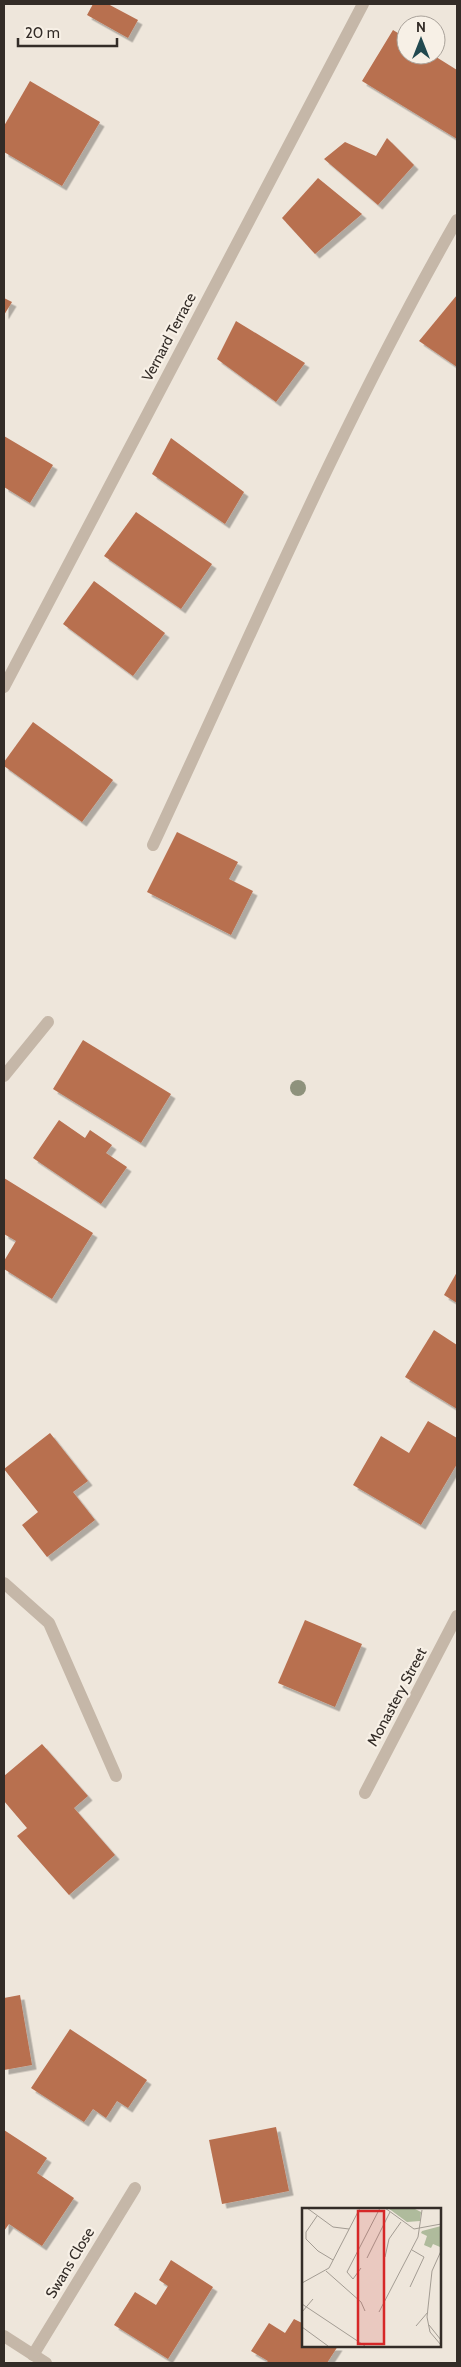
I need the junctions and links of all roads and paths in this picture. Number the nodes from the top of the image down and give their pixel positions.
1 (363, 4) edge
2 (457, 220) edge
3 (4, 687) edge
4 (153, 845) dead end
5 (48, 1022) dead end
6 (4, 1076) edge
7 (4, 1583) edge
8 (457, 1616) edge
9 (116, 1776) dead end
10 (365, 1793) dead end
11 (135, 2188) dead end
12 (4, 2336) edge
13 (33, 2355) junction
14 (46, 2363) edge

1 - 3 street, Vernard Terrace
2 - 4 street
5 - 6 street
7 - 9 street
8 - 10 street, Monastery Street
11 - 13 street, Swans Close
12 - 13 street
13 - 14 street

